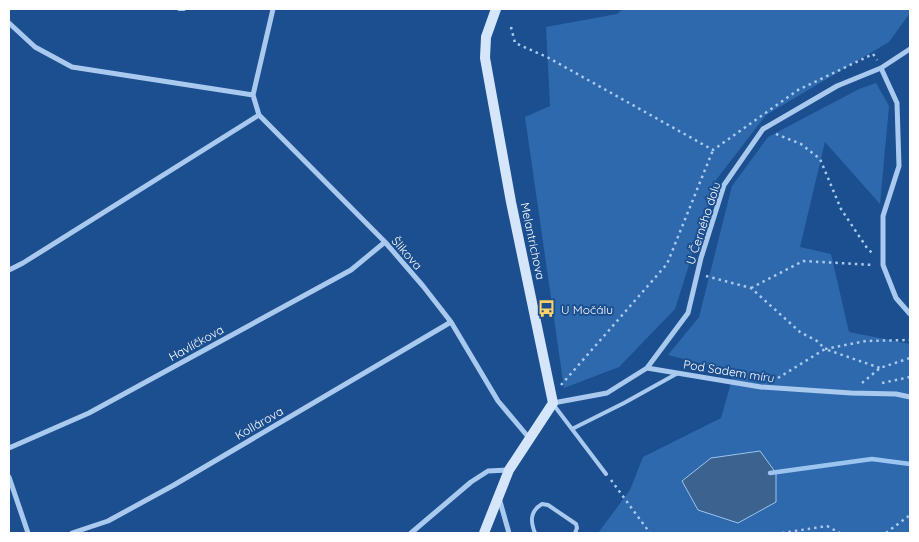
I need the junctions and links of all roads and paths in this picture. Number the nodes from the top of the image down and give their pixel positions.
1 (179, 9) edge
2 (184, 9) edge
3 (274, 9) edge
4 (496, 9) edge
5 (9, 23) edge
6 (511, 27) dead end
7 (910, 49) edge
8 (881, 68) junction
9 (253, 95) junction
10 (259, 115) junction
11 (763, 128) junction
12 (713, 150) junction
13 (385, 242) junction
14 (883, 265) junction
15 (9, 270) edge
16 (697, 274) junction
17 (751, 288) junction
18 (910, 314) edge
19 (451, 322) junction
20 (910, 340) edge
21 (825, 349) junction
22 (910, 358) edge
23 (647, 368) junction
24 (880, 368) junction
25 (678, 373) junction
26 (761, 387) junction
27 (550, 389) junction
28 (850, 393) junction
29 (910, 397) edge
30 (553, 403) junction
31 (572, 429) junction
32 (530, 439) junction
33 (9, 448) edge
34 (509, 470) junction
35 (606, 474) joint
36 (9, 477) edge
37 (498, 496) junction
38 (910, 515) edge
39 (28, 533) edge
40 (72, 533) edge
41 (411, 533) edge
42 (484, 533) edge
43 (509, 533) edge
44 (535, 533) edge
45 (575, 533) edge
46 (650, 533) edge
47 (782, 533) edge
48 (840, 533) edge
49 (886, 533) edge

1 - 2 lane
3 - 9 street
4 - 27 street, Melantrichova
5 - 9 street
6 - 12 path
7 - 8 street, U Černého dolu
8 - 11 street, U Černého dolu
8 - 12 path
8 - 14 street
9 - 10 street, Šlikova
10 - 13 street, Šlikova
10 - 15 street
11 - 14 path
11 - 16 street, U Černého dolu
12 - 27 path
13 - 19 street, Šlikova
13 - 33 street, Havlíčkova
14 - 17 path
14 - 18 street
16 - 17 path
16 - 23 street, U Černého dolu
17 - 21 path
19 - 32 street, Šlikova
19 - 40 street, Kollárova
20 - 21 path
21 - 24 path
21 - 26 path
22 - 24 path
23 - 25 street, Pod Sadem míru
23 - 30 street
24 - 28 path
25 - 26 street, Pod Sadem míru
25 - 31 lane
26 - 28 street, Pod Sadem míru
27 - 30 street, Melantrichova
28 - 29 street, Pod Sadem míru
30 - 31 lane
30 - 32 street
31 - 35 lane
32 - 34 street
34 - 37 street
34 - 41 street
35 - 46 path
36 - 39 street
37 - 42 street
37 - 43 street
38 - 49 path
44 - 45 lane
47 - 48 path

